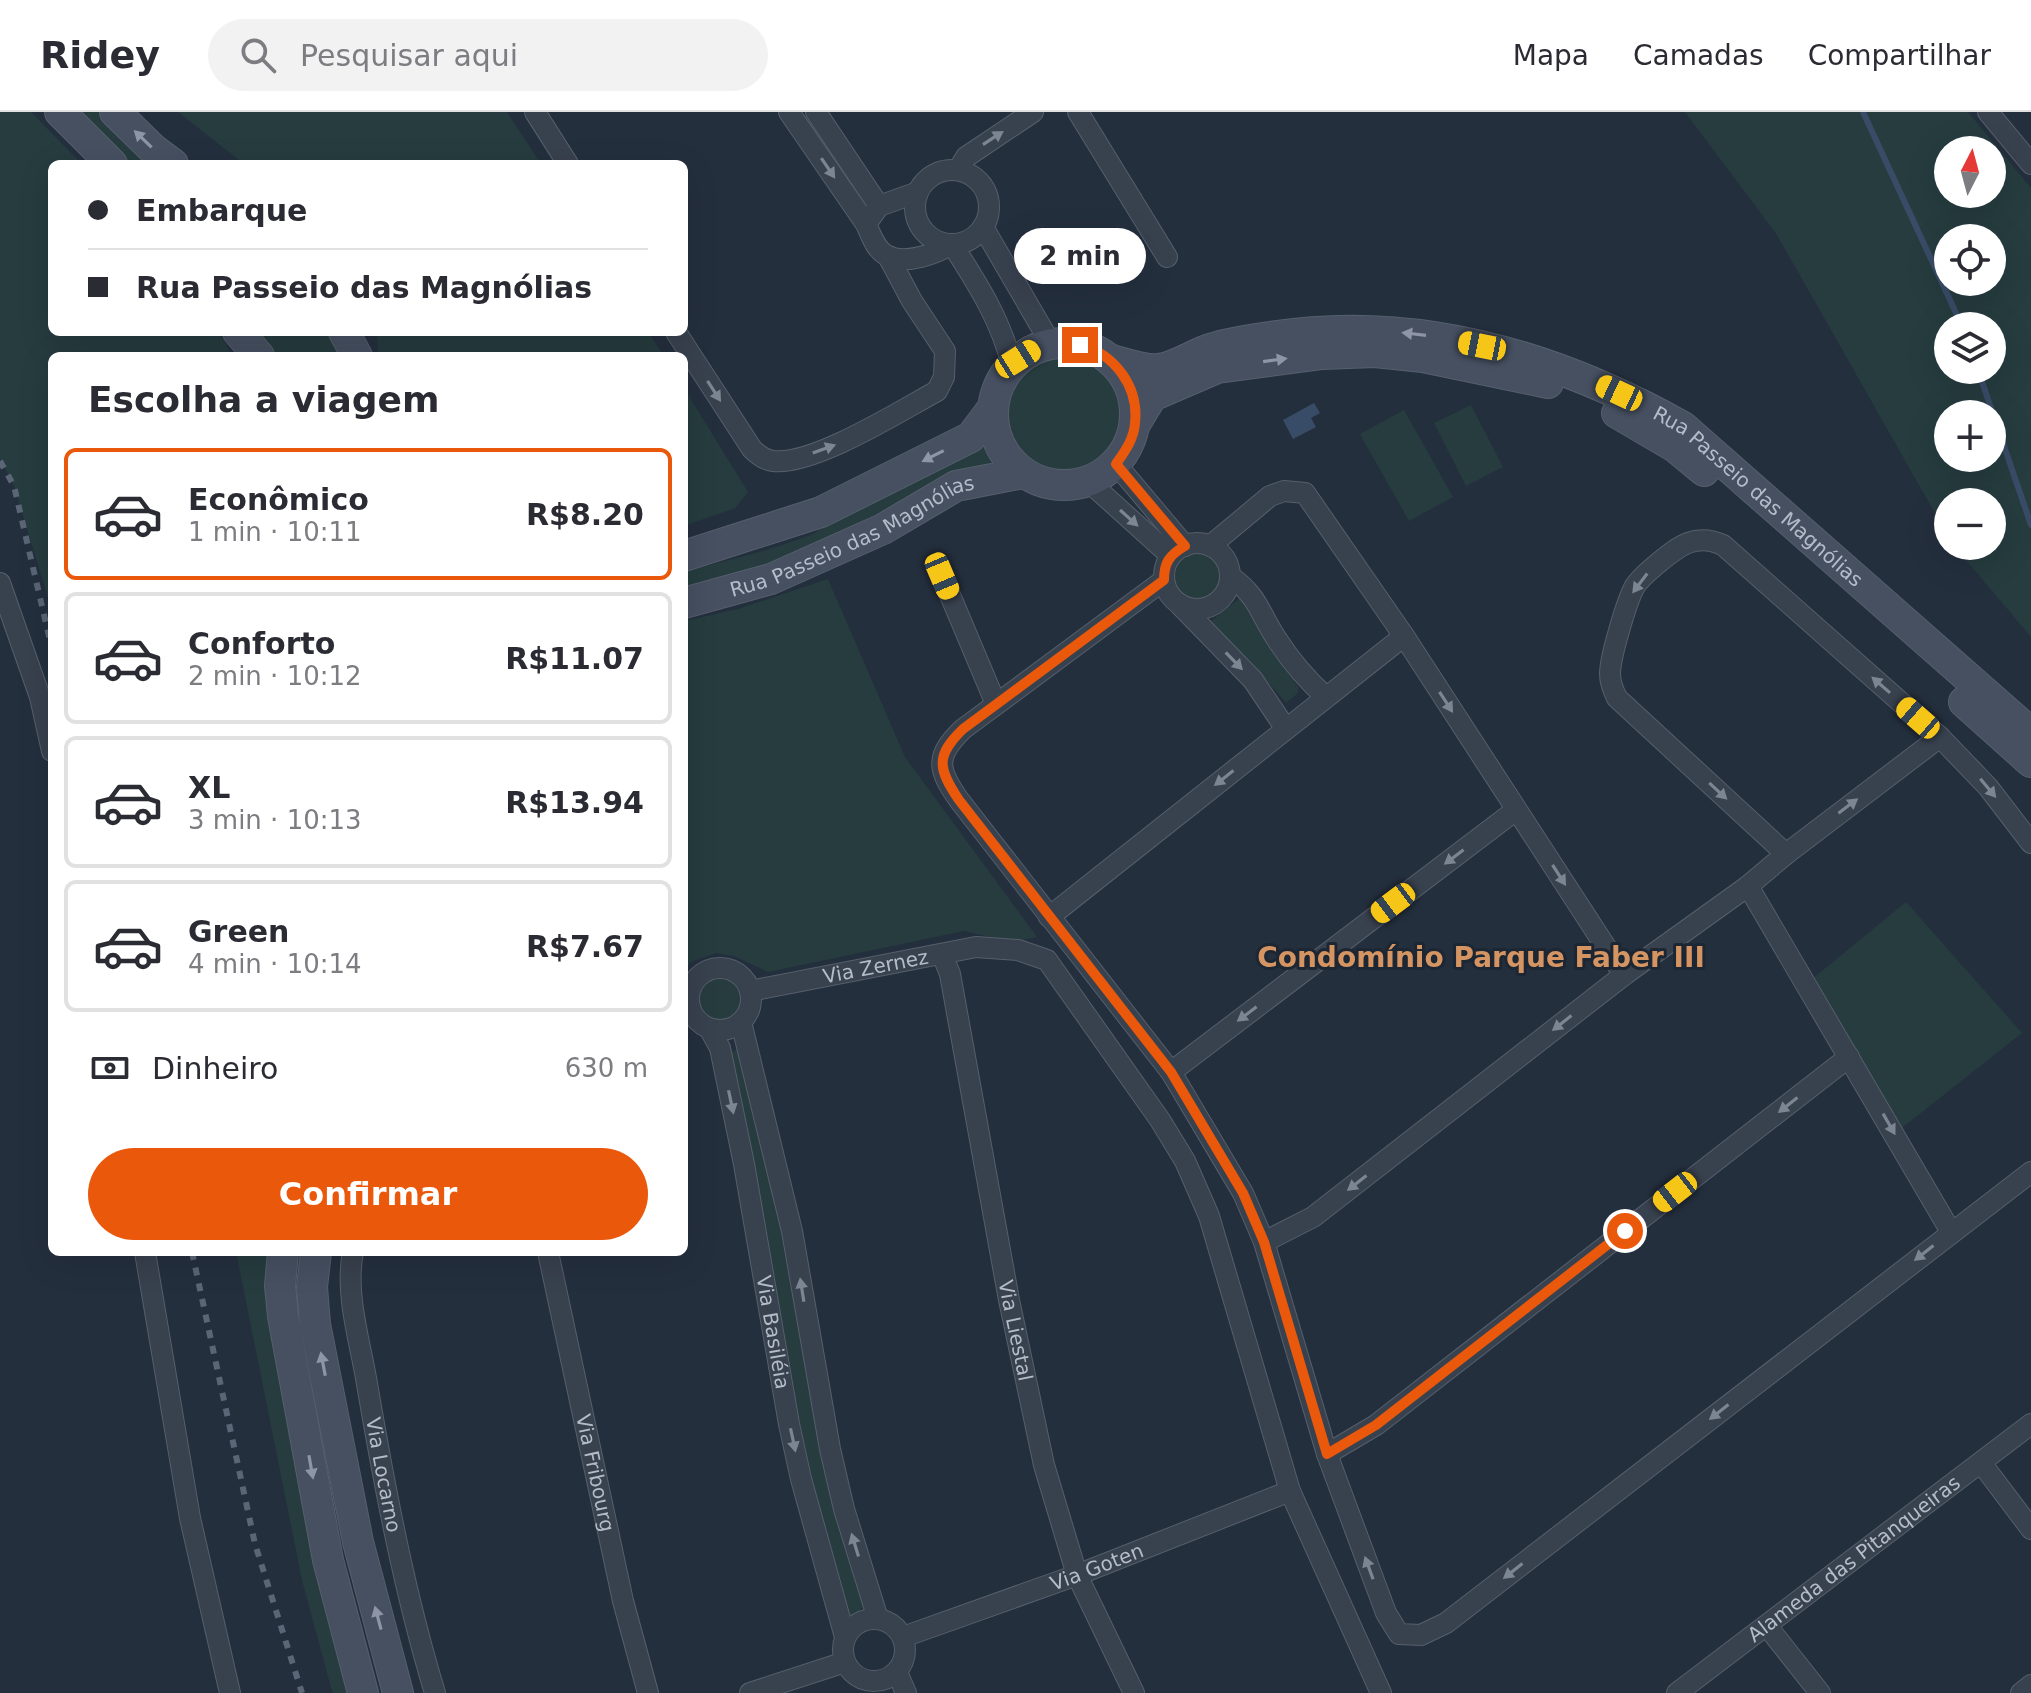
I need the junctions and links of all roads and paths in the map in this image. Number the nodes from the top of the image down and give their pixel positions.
1 (60, 112) edge
2 (115, 112) edge
3 (535, 112) edge
4 (789, 112) edge
5 (816, 112) edge
6 (1033, 112) edge
7 (1078, 112) edge
8 (1988, 112) edge
9 (2024, 142) edge
10 (108, 160) edge
11 (168, 160) edge
12 (565, 160) edge
13 (2031, 164) edge
14 (958, 170) junction
15 (918, 192) junction
16 (879, 206) junction
17 (866, 224) junction
18 (983, 227) junction
19 (952, 244) junction
20 (888, 256) junction
21 (1167, 257) dead end
22 (1017, 283) junction
23 (986, 301) junction
24 (242, 336) edge
25 (679, 336) edge
26 (1051, 344) junction
27 (256, 352) edge
28 (1111, 360) junction
29 (1012, 366) junction
30 (992, 409) junction
31 (1135, 424) junction
32 (1116, 464) junction
33 (1023, 473) junction
34 (1089, 482) junction
35 (1210, 546) junction
36 (1177, 551) junction
37 (688, 555) edge
38 (942, 576) dead end
39 (1231, 577) junction
40 (1164, 580) junction
41 (0, 583) edge
42 (688, 602) edge
43 (1180, 605) junction
44 (1404, 636) junction
45 (1326, 697) junction
46 (996, 704) junction
47 (1286, 729) junction
48 (48, 733) edge
49 (2031, 733) edge
50 (1940, 737) junction
51 (2031, 762) edge
52 (1516, 810) junction
53 (2031, 843) edge
54 (1786, 854) junction
55 (1748, 886) junction
56 (1049, 917) junction
57 (942, 954) junction
58 (1624, 975) junction
59 (750, 991) junction
60 (688, 1000) edge
61 (688, 1006) edge
62 (741, 1022) junction
63 (709, 1028) junction
64 (1849, 1057) junction
65 (1171, 1072) junction
66 (2031, 1172) edge
67 (1951, 1232) junction
68 (1264, 1242) junction
69 (146, 1256) edge
70 (283, 1256) edge
71 (316, 1256) edge
72 (353, 1256) edge
73 (549, 1256) edge
74 (2031, 1424) edge
75 (1327, 1454) junction
76 (1982, 1464) junction
77 (1290, 1491) junction
78 (2031, 1529) edge
79 (1077, 1575) junction
80 (878, 1619) junction
81 (1767, 1626) junction
82 (845, 1637) junction
83 (903, 1637) junction
84 (845, 1662) junction
85 (897, 1672) junction
86 (2031, 1685) edge
87 (871, 1687) edge
88 (230, 1693) edge
89 (363, 1693) edge
90 (398, 1693) edge
91 (435, 1693) edge
92 (648, 1693) edge
93 (750, 1693) edge
94 (906, 1693) edge
95 (1134, 1693) edge
96 (1381, 1693) edge
97 (1677, 1693) edge
98 (1820, 1693) edge
99 (2021, 1693) edge

1 - 10 street
11 -> 2 street
3 - 12 street
4 -> 17 street
5 - 16 street
14 -> 6 street
7 - 21 street
8 - 9 street
9 - 13 street
14 - 15 street
14 - 18 street
15 - 16 street
15 - 19 street
16 - 17 street
17 - 20 street
18 - 19 street
18 - 22 street
19 - 20 street
19 - 23 street
25 -> 20 street
22 - 23 street
22 - 26 street
23 - 29 street
24 - 27 street
26 - 28 street, Rua Passeio das Magnólias
26 - 29 street
28 - 31 street
49 -> 28 street, Rua Passeio das Magnólias
29 - 30 street, Rua Passeio das Magnólias
30 - 33 street
30 -> 37 street, Rua Passeio das Magnólias
31 - 32 street, Rua Passeio das Magnólias
31 -> 51 street, Rua Passeio das Magnólias
32 - 34 street, Rua Passeio das Magnólias
32 - 36 street
33 - 34 street, Rua Passeio das Magnólias
33 - 42 street, Rua Passeio das Magnólias
34 -> 36 street
35 - 36 street
35 - 39 street
35 - 44 street
36 - 40 street
38 - 46 street
39 - 43 street
39 - 45 street
40 - 43 street
40 - 46 street
41 - 48 street
43 -> 47 street
44 - 45 street
44 -> 52 street
45 - 47 street
46 - 56 street
47 -> 56 street
50 -> 53 street
54 -> 50 street
50 -> 54 street
52 -> 58 street
52 -> 65 street
54 - 55 street
55 - 58 street
55 - 64 street
56 - 65 street
57 - 59 street, Via Zernez
57 - 77 street, Via Zernez
57 - 79 street, Via Liestal
58 -> 68 street
59 - 60 street
59 - 62 street
61 - 63 street
62 - 63 street
80 -> 62 street, Via Basiléia
63 -> 82 street, Via Basiléia
64 -> 67 street
64 -> 75 street
65 - 68 street
66 - 67 street
67 -> 75 street
68 - 75 street
69 - 88 street
70 -> 89 street
90 -> 71 street
72 - 91 street, Via Locarno
73 - 92 street, Via Fribourg
74 - 76 street, Alameda das Pitanqueiras
76 - 78 street
76 - 81 street, Alameda das Pitanqueiras
77 - 79 street, Via Goten
77 - 96 street, Via Zernez
79 - 83 street, Via Goten
79 - 95 street, Via Liestal
80 - 82 street
80 - 83 street
81 - 97 street, Alameda das Pitanqueiras
81 - 98 street
82 - 84 street
83 - 85 street
84 - 87 street
84 - 93 street
85 - 87 street
85 - 94 street
86 - 99 street

